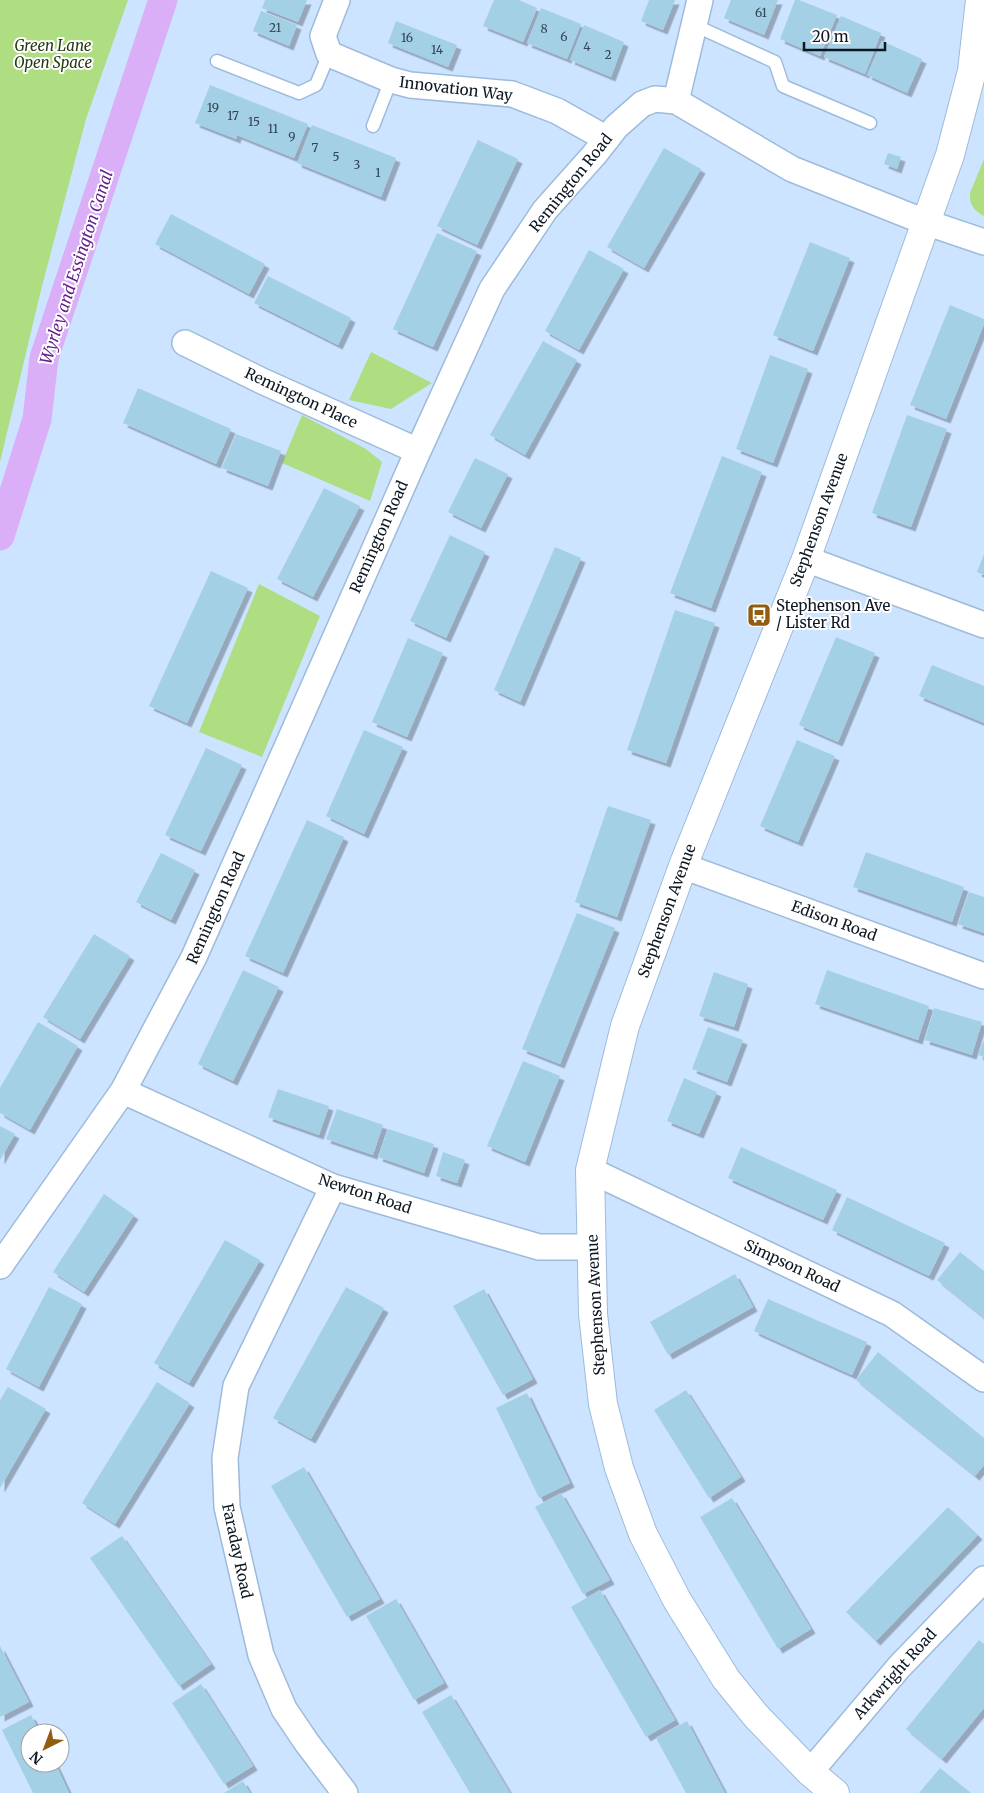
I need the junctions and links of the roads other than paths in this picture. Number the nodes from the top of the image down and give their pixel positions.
1 (337, 0) edge
2 (700, 0) edge
3 (980, 0) edge
4 (694, 26) junction
5 (329, 54) junction
6 (217, 62) dead end
7 (391, 80) junction
8 (676, 101) junction
9 (870, 123) dead end
10 (373, 126) dead end
11 (607, 139) junction
12 (926, 222) junction
13 (984, 242) edge
14 (186, 343) dead end
15 (418, 451) junction
16 (806, 559) junction
17 (984, 625) edge
18 (683, 866) junction
19 (984, 976) edge
20 (123, 1091) junction
21 (590, 1170) junction
22 (333, 1186) junction
23 (591, 1247) junction
24 (0, 1266) edge
25 (984, 1379) edge
26 (984, 1579) edge
27 (810, 1772) junction
28 (345, 1793) edge
29 (835, 1793) edge

1 - 5 street
2 - 4 street
3 - 12 street, Stephenson Avenue
4 - 8 street
4 - 9 lane
5 - 6 lane
5 - 7 street, Innovation Way
7 - 10 lane
7 - 11 street, Innovation Way
8 - 11 street, Remington Road
8 - 12 street, Remington Road
11 - 15 street, Remington Road
12 - 13 street, Remington Road
12 - 16 street, Stephenson Avenue
14 - 15 street, Remington Place
15 - 20 street, Remington Road
16 - 17 street
16 - 18 street, Stephenson Avenue
18 - 19 street, Edison Road
18 - 21 street, Stephenson Avenue
20 - 22 street, Newton Road
20 - 24 street, Remington Road
21 - 23 street, Stephenson Avenue
21 - 25 street, Simpson Road
22 - 23 street, Newton Road
22 - 28 street, Faraday Road
23 - 27 street, Stephenson Avenue
26 - 27 street, Arkwright Road
27 - 29 street, Stephenson Avenue

